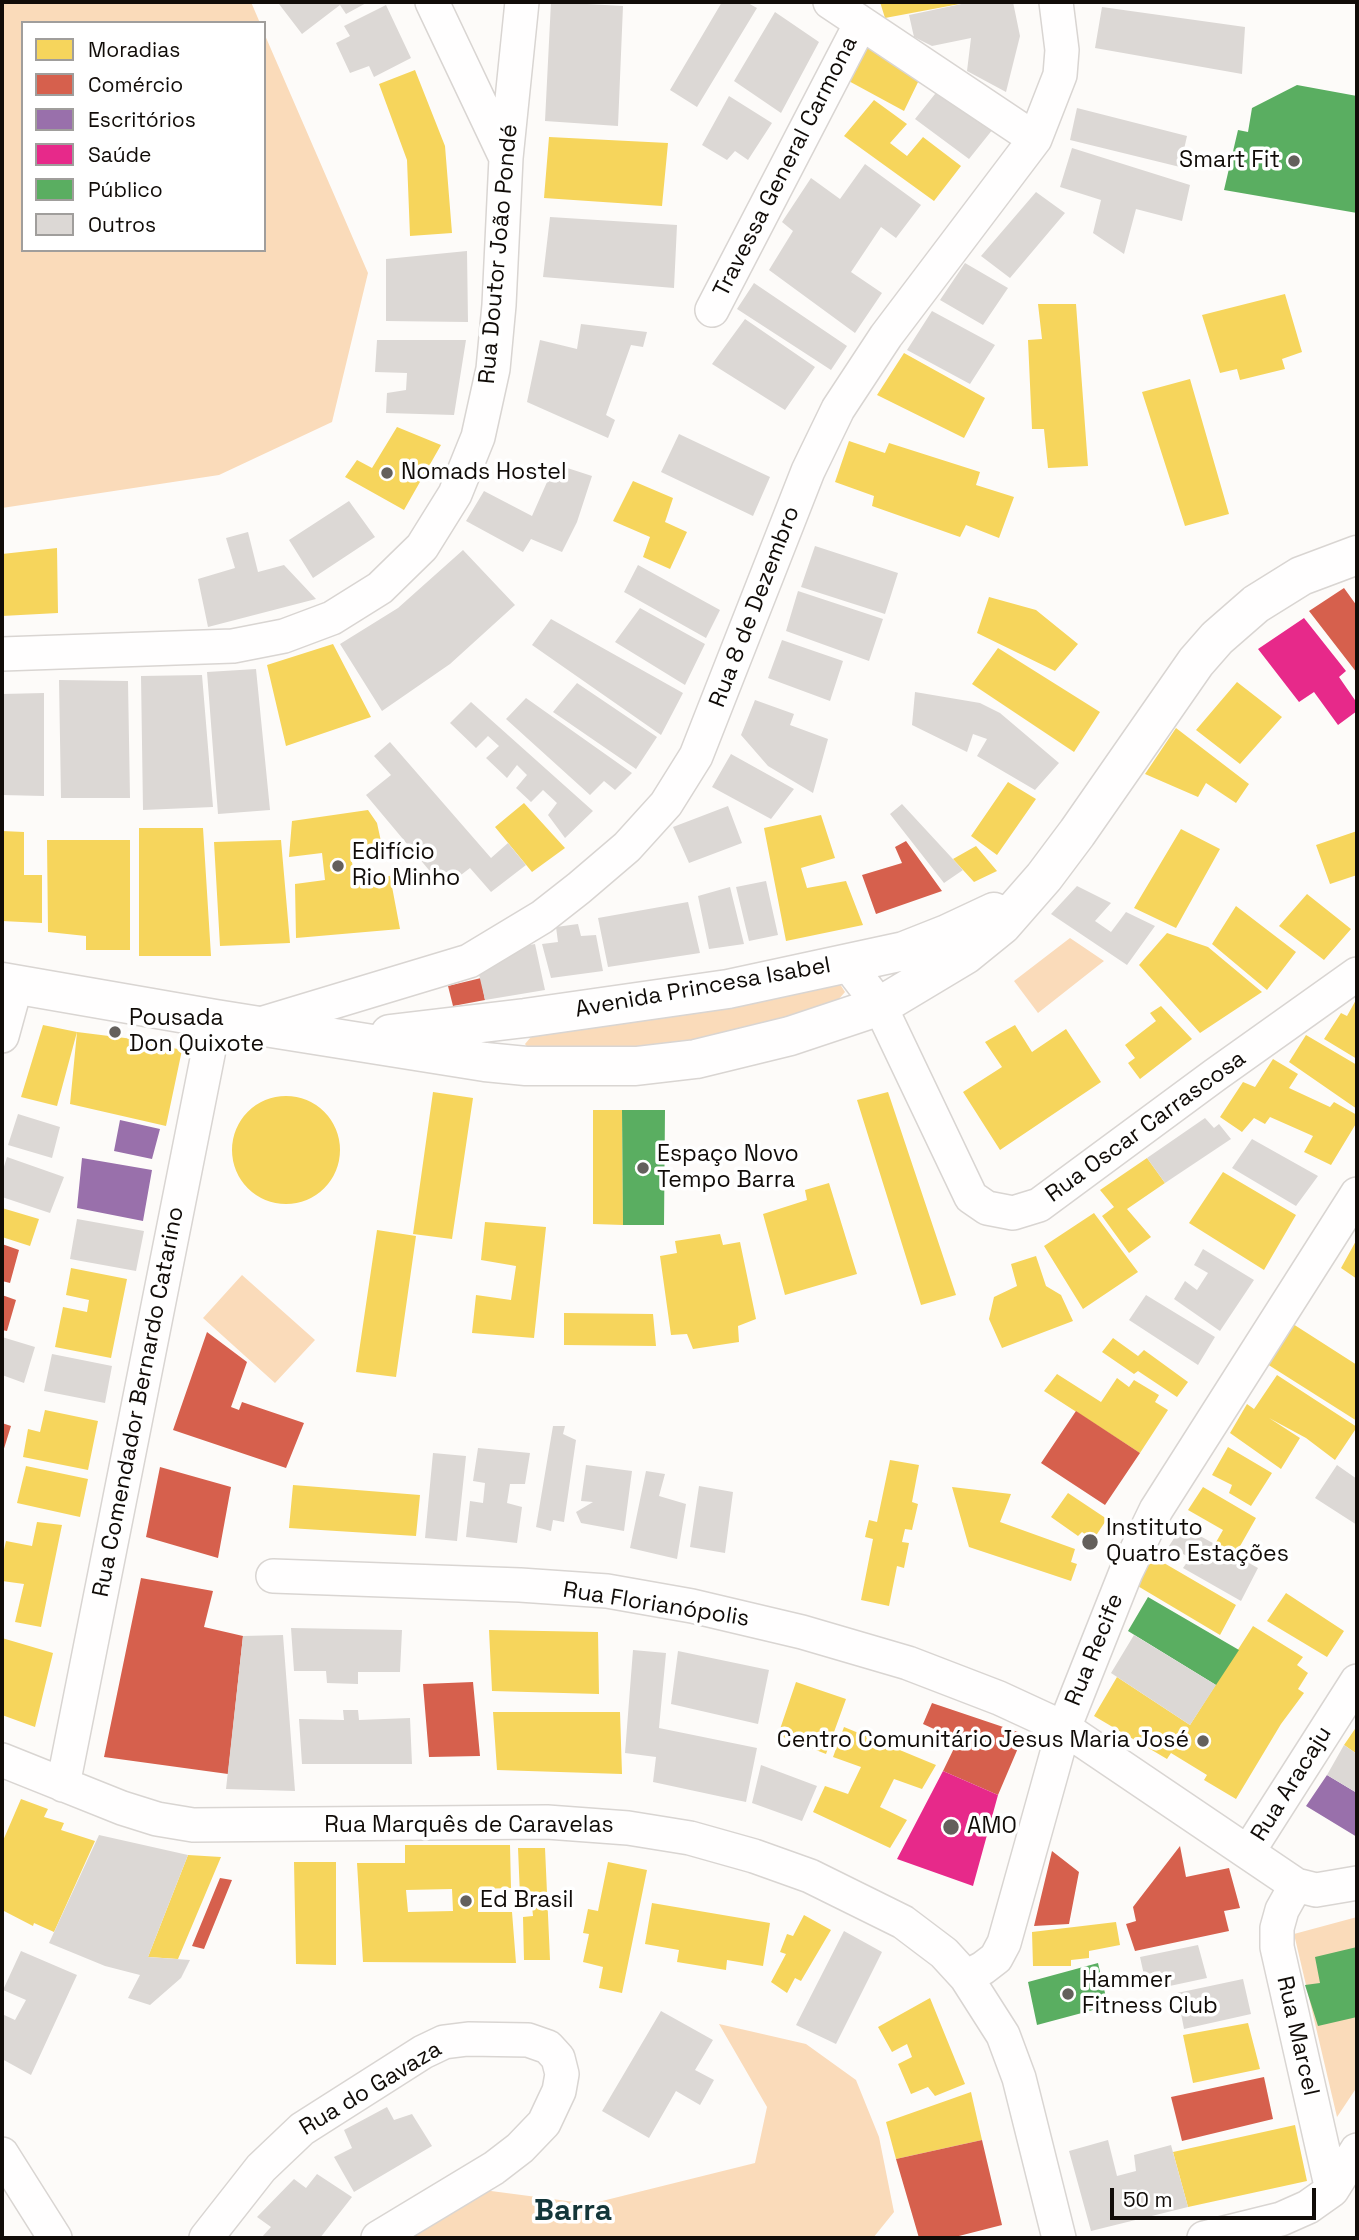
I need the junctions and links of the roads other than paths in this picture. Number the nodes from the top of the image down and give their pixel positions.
1 (432, 2) edge
2 (522, 2) edge
3 (830, 2) edge
4 (1056, 2) edge
5 (860, 23) junction
6 (1035, 139) junction
7 (506, 158) junction
8 (712, 310) dead end
9 (1357, 555) edge
10 (2, 654) edge
11 (1044, 877) junction
12 (847, 963) junction
13 (1357, 974) edge
14 (9, 983) edge
15 (880, 1006) junction
16 (525, 1018) junction
17 (215, 1019) junction
18 (257, 1026) junction
19 (2, 1036) edge
20 (343, 1039) junction
21 (526, 1066) junction
22 (1357, 1194) edge
23 (272, 1576) dead end
24 (1357, 1681) edge
25 (1064, 1728) junction
26 (2, 1760) edge
27 (63, 1785) junction
28 (1248, 1852) junction
29 (1357, 1884) edge
30 (1296, 1885) junction
31 (966, 1977) junction
32 (1357, 2150) edge
33 (2, 2154) edge
34 (1332, 2190) junction
35 (55, 2238) edge
36 (206, 2238) edge
37 (378, 2238) edge
38 (1059, 2238) edge
39 (1204, 2238) edge

1 - 7 street
2 - 7 street, Rua Doutor João Pondé
3 - 5 street
4 - 6 street, Rua 8 de Dezembro
5 - 6 street
5 - 8 street, Travessa General Carmona
6 - 18 street, Rua 8 de Dezembro
7 - 10 street, Rua Doutor João Pondé
9 - 11 main road, Avenida Princesa Isabel
11 - 12 main road, Avenida Princesa Isabel
11 - 15 main road, Avenida Princesa Isabel
12 - 15 street, Rua Oscar Carrascosa
12 - 16 main road, Avenida Princesa Isabel
13 - 15 street, Rua Oscar Carrascosa
14 - 17 main road, Avenida Princesa Isabel
14 - 19 street
15 - 21 main road, Avenida Princesa Isabel
16 - 20 main road, Avenida Princesa Isabel
16 - 21 main road
17 - 18 main road, Avenida Princesa Isabel
17 - 27 street, Rua Comendador Bernardo Catarino
18 - 20 main road, Avenida Princesa Isabel
20 - 21 main road, Avenida Princesa Isabel
22 - 25 street, Rua Recife
23 - 25 street, Rua Florianópolis
24 - 28 street, Rua Aracaju
25 - 28 street, Rua Florianópolis
25 - 31 street, Rua Recife
26 - 27 street, Rua Marquês de Caravelas
27 - 31 street, Rua Marquês de Caravelas
28 - 30 street, Rua Florianópolis
29 - 30 street
30 - 34 street, Rua Marcel
31 - 38 street, Rua Marquês de Caravelas
32 - 34 street
33 - 35 street
34 - 39 street
36 - 37 street, Rua do Gavaza

